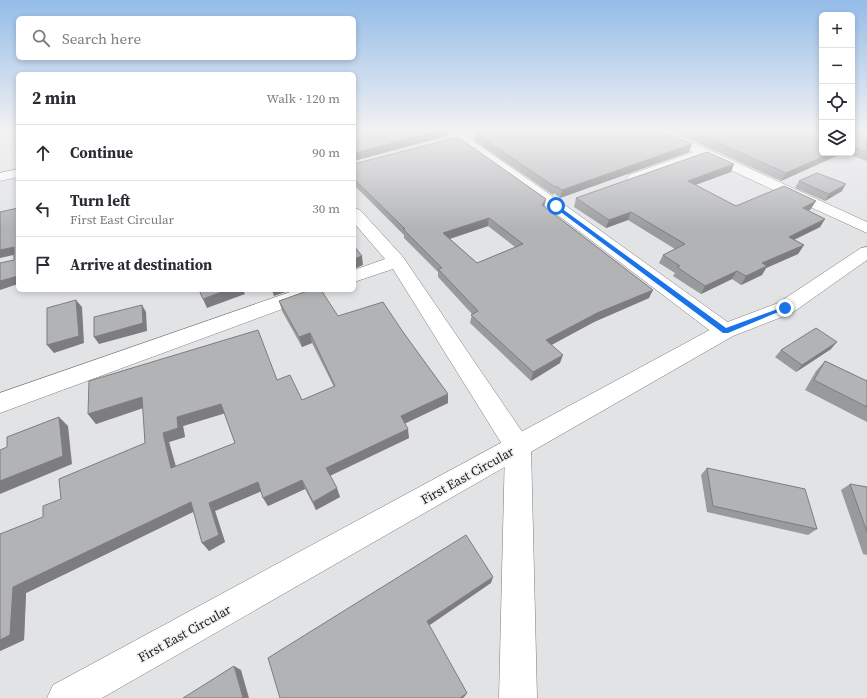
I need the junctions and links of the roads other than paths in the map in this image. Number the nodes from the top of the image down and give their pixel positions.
1 (500, 164) edge
2 (674, 164) edge
3 (727, 164) edge
4 (16, 173) edge
5 (0, 177) edge
6 (622, 182) edge
7 (356, 215) edge
8 (867, 228) edge
9 (867, 252) edge
10 (397, 261) junction
11 (356, 275) edge
12 (310, 292) edge
13 (725, 331) junction
14 (0, 403) edge
15 (518, 447) junction
16 (66, 698) edge
17 (518, 698) edge

1 - 13 street
2 - 6 street
3 - 8 street
4 - 5 street
7 - 10 street
9 - 13 street, First East Circular
10 - 11 street
10 - 15 street
12 - 14 street
13 - 15 street, First East Circular
15 - 16 street, First East Circular
15 - 17 street

